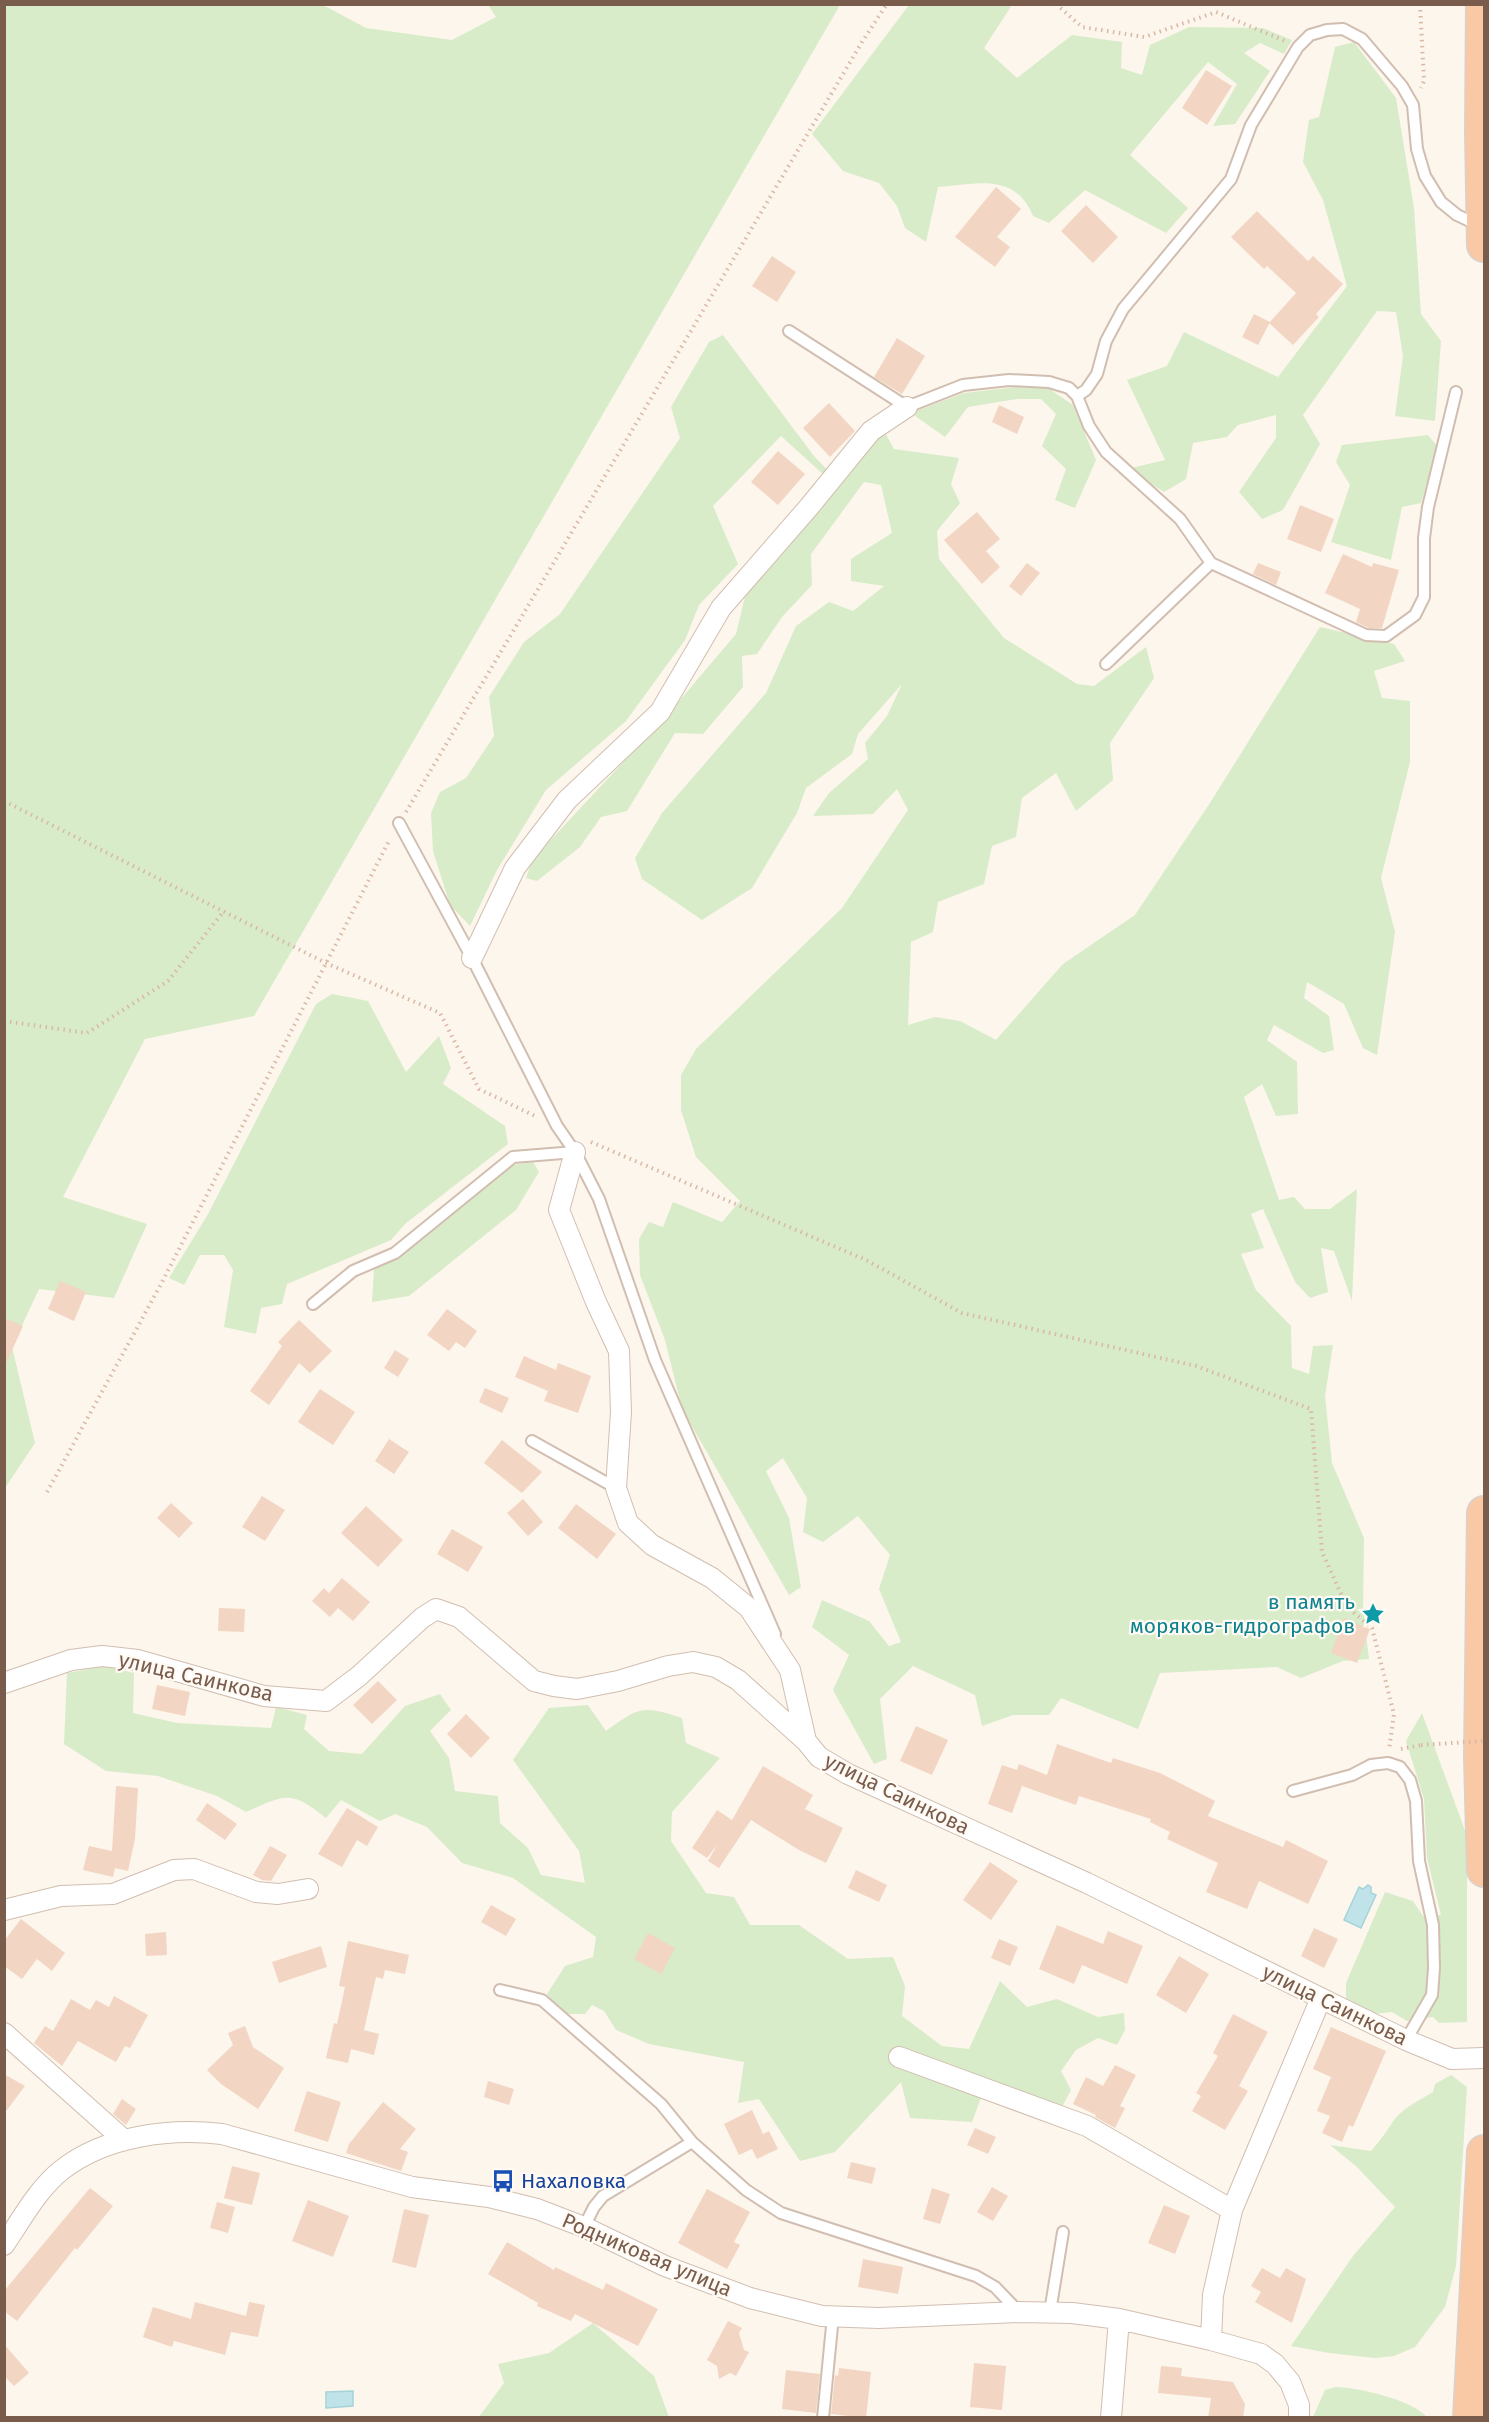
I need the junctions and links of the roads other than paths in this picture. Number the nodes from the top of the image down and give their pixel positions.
1 (1483, 4) edge
2 (1484, 228) edge
3 (1485, 245) edge
4 (789, 331) dead end
5 (1456, 392) dead end
6 (1077, 396) junction
7 (907, 407) junction
8 (1211, 562) junction
9 (1106, 664) dead end
10 (399, 823) road end
11 (472, 958) junction
12 (575, 1152) junction
13 (313, 1304) dead end
14 (532, 1441) dead end
15 (616, 1488) junction
16 (1485, 1513) edge
17 (790, 1670) junction
18 (4, 1683) edge
19 (806, 1741) junction
20 (1293, 1791) dead end
21 (1485, 1870) edge
22 (308, 1889) dead end
23 (4, 1910) edge
24 (500, 1990) dead end
25 (1321, 1998) junction
26 (4, 2033) edge
27 (1406, 2040) junction
28 (899, 2057) dead end
29 (1485, 2058) edge
30 (124, 2140) junction
31 (692, 2142) junction
32 (1485, 2152) edge
33 (1232, 2210) junction
34 (584, 2227) junction
35 (1063, 2232) dead end
36 (4, 2245) edge
37 (1019, 2312) junction
38 (1050, 2312) junction
39 (833, 2316) junction
40 (1119, 2319) junction
41 (1211, 2340) junction
42 (823, 2418) edge
43 (1111, 2418) edge
44 (1299, 2418) edge
45 (1470, 2418) edge

1 - 2 highway
2 - 3 highway
2 - 6 lane
4 - 7 lane
5 - 8 lane
6 - 7 lane
6 - 8 lane
7 - 11 street
8 - 9 lane
10 - 11 lane
11 - 12 lane
12 - 13 lane
12 - 15 street
12 - 17 lane
14 - 15 lane
15 - 17 street
16 - 21 highway
17 - 19 street
18 - 19 street, улица Саинкова
19 - 25 street, улица Саинкова
20 - 27 lane
22 - 23 street
24 - 31 lane
25 - 27 street, улица Саинкова
25 - 33 street
26 - 30 street
27 - 29 street, улица Саинкова
28 - 33 street
30 - 34 street, Родниковая улица
30 - 36 street, Родниковая улица
31 - 34 lane
31 - 37 lane
32 - 45 highway
33 - 41 street
34 - 39 street, Родниковая улица
35 - 38 lane
37 - 38 street, Родниковая улица
37 - 39 street, Родниковая улица
38 - 40 street, Родниковая улица
39 - 42 lane
40 - 41 street, Родниковая улица
40 - 43 street
41 - 44 street, Родниковая улица

